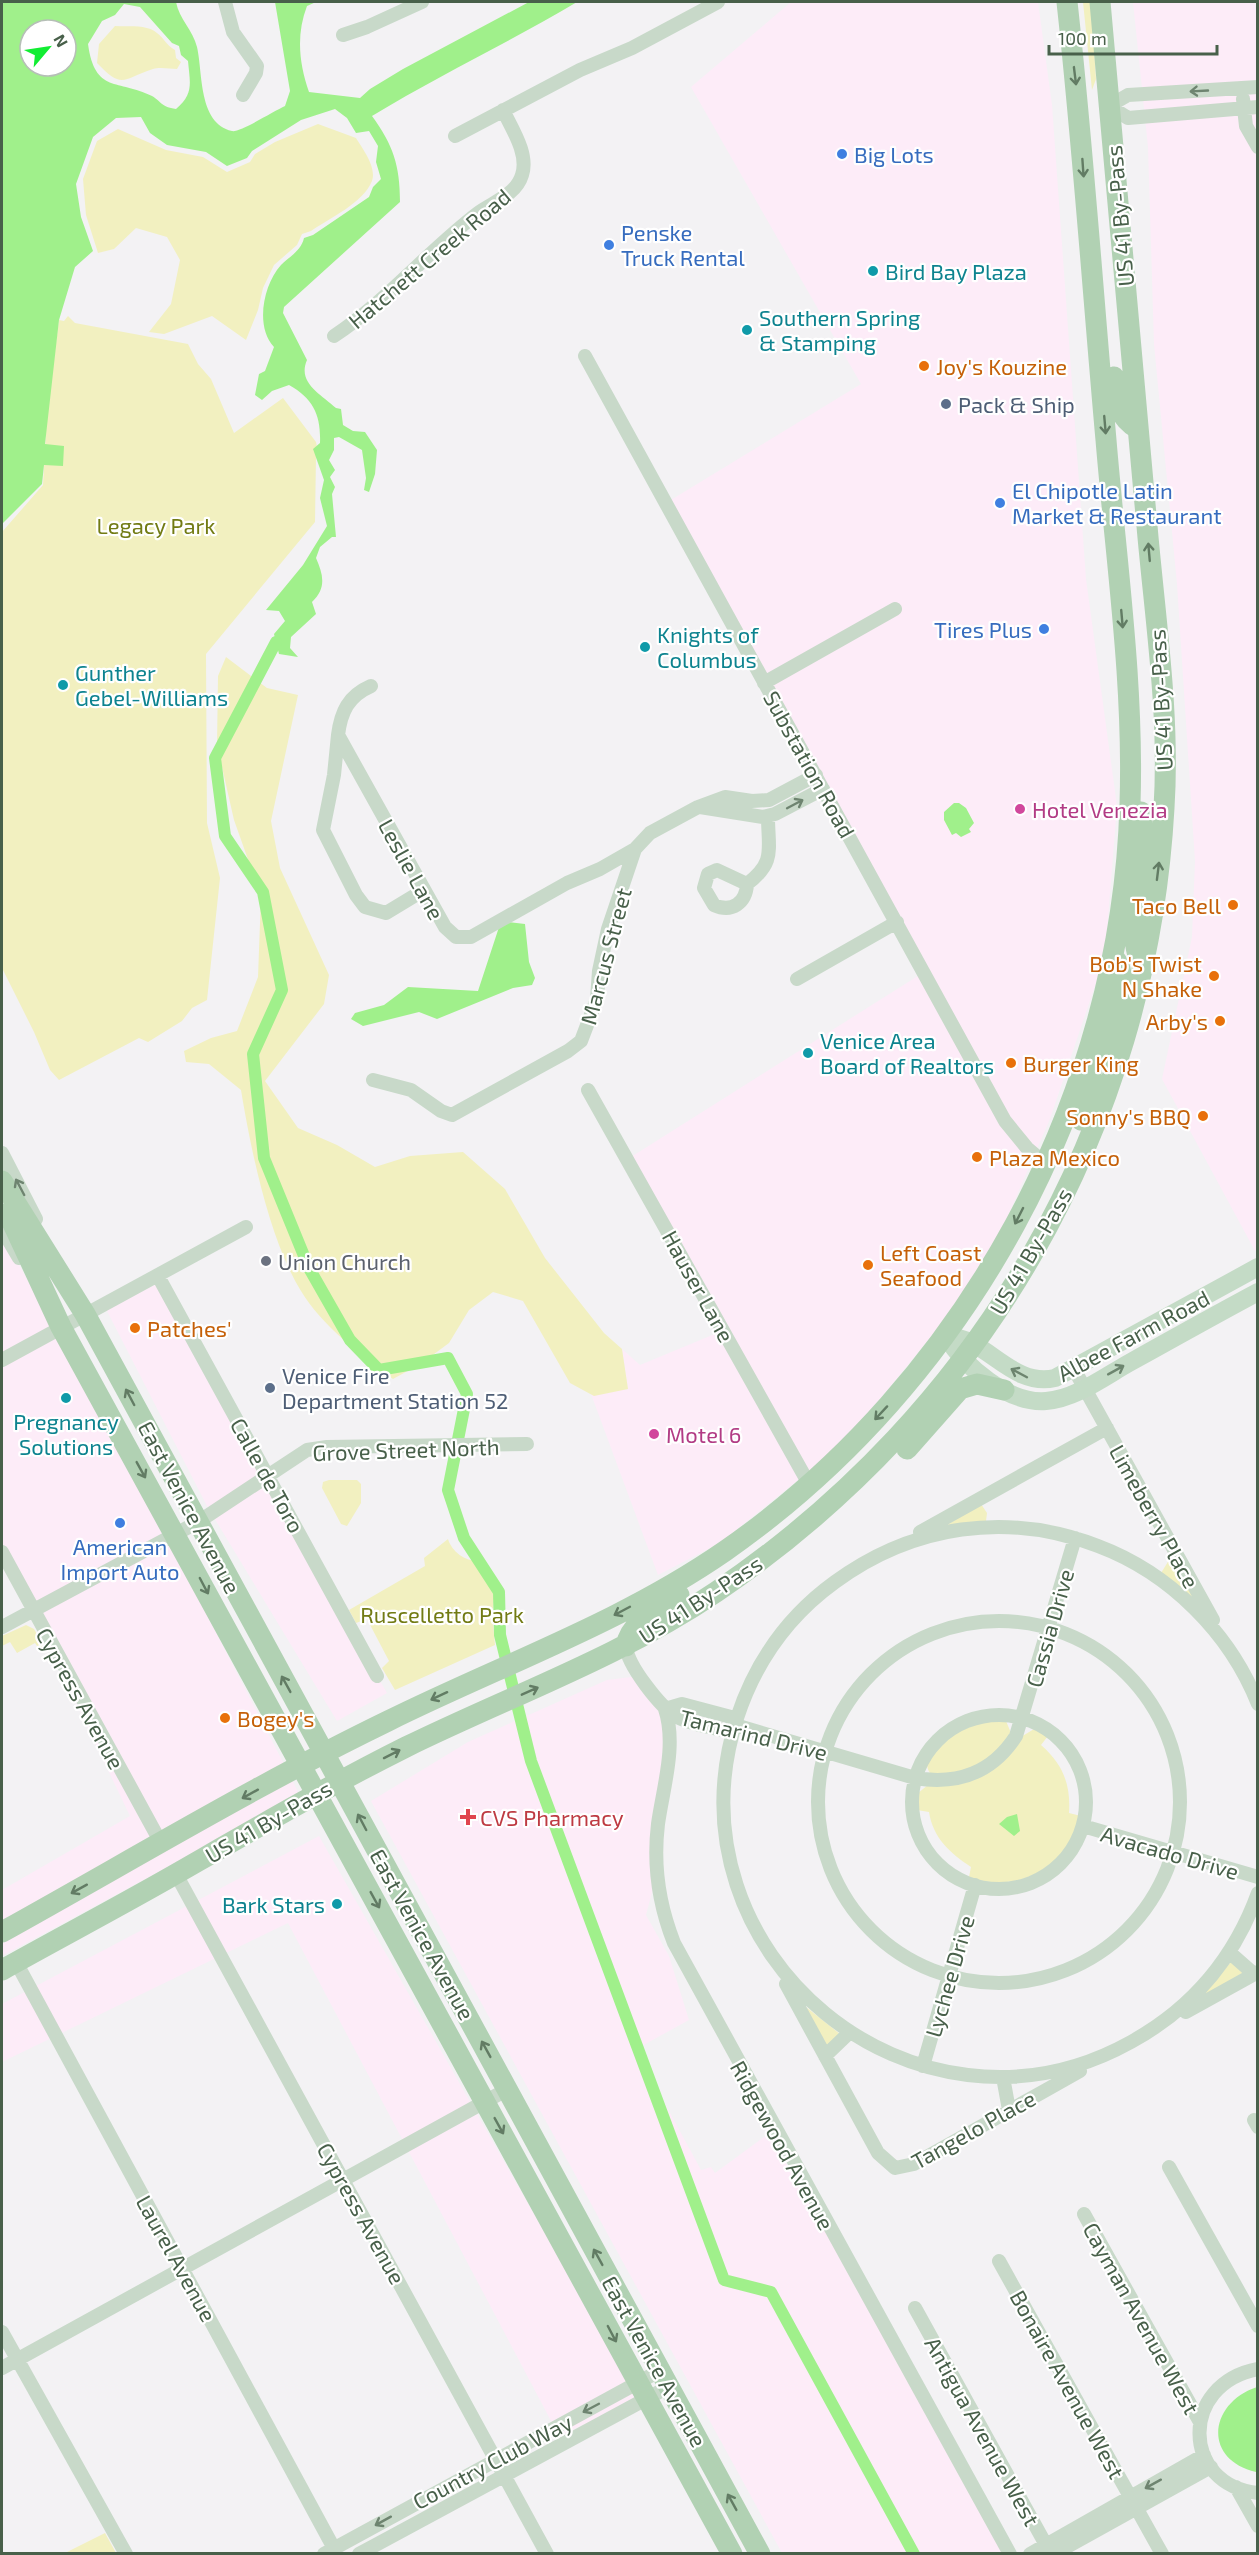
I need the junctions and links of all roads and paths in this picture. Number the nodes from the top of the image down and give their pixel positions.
1 (225, 2) edge
2 (422, 2) edge
3 (718, 2) edge
4 (1067, 2) edge
5 (1100, 2) edge
6 (342, 35) dead end
7 (1257, 87) edge
8 (1243, 88) junction
9 (243, 95) dead end
10 (1109, 106) junction
11 (1251, 108) edge
12 (503, 110) junction
13 (1079, 110) junction
14 (456, 136) dead end
15 (1257, 147) edge
16 (1094, 305) junction
17 (334, 336) dead end
18 (585, 356) dead end
19 (1138, 429) junction
20 (896, 609) dead end
21 (1158, 653) junction
22 (1125, 654) junction
23 (764, 683) junction
24 (370, 686) dead end
25 (338, 735) junction
26 (1131, 764) junction
27 (816, 775) junction
28 (823, 789) junction
29 (698, 807) junction
30 (768, 816) junction
31 (635, 849) junction
32 (747, 884) dead end
33 (424, 890) junction
34 (897, 922) junction
35 (1113, 956) junction
36 (1144, 963) junction
37 (797, 979) dead end
38 (1089, 1044) junction
39 (373, 1080) dead end
40 (588, 1090) dead end
41 (1107, 1091) junction
42 (1084, 1150) junction
43 (2, 1153) edge
44 (1046, 1164) junction
45 (2, 1181) edge
46 (2, 1199) edge
47 (246, 1227) dead end
48 (2, 1229) edge
49 (1257, 1267) edge
50 (158, 1276) junction
51 (1257, 1292) edge
52 (1186, 1307) junction
53 (85, 1314) junction
54 (1197, 1326) junction
55 (62, 1327) junction
56 (946, 1336) junction
57 (969, 1351) junction
58 (2, 1360) edge
59 (1074, 1369) junction
60 (1085, 1388) junction
61 (1004, 1390) junction
62 (1107, 1428) junction
63 (527, 1444) dead end
64 (268, 1476) junction
65 (808, 1484) junction
66 (817, 1516) junction
67 (198, 1522) junction
68 (176, 1534) junction
69 (1075, 1538) junction
70 (894, 1546) junction
71 (726, 1550) junction
72 (2, 1552) edge
73 (730, 1582) junction
74 (33, 1610) junction
75 (2, 1627) edge
76 (1049, 1628) junction
77 (626, 1646) junction
78 (1234, 1659) junction
79 (376, 1676) dead end
80 (1256, 1701) edge
81 (665, 1709) junction
82 (1023, 1718) junction
83 (735, 1725) junction
84 (825, 1752) junction
85 (323, 1754) junction
86 (301, 1766) junction
87 (915, 1778) junction
88 (340, 1781) junction
89 (316, 1793) junction
90 (1083, 1826) junction
91 (161, 1843) junction
92 (1173, 1852) junction
93 (176, 1874) junction
94 (1257, 1877) edge
95 (975, 1885) junction
96 (1257, 1893) edge
97 (2, 1932) edge
98 (1229, 1952) junction
99 (770, 1956) junction
100 (9, 1966) edge
101 (1256, 1973) edge
102 (948, 1976) junction
103 (1158, 2027) junction
104 (849, 2033) junction
105 (1110, 2054) junction
106 (825, 2056) junction
107 (923, 2066) junction
108 (1003, 2077) junction
109 (508, 2089) junction
110 (485, 2102) junction
111 (1009, 2110) junction
112 (1169, 2167) dead end
113 (344, 2179) junction
114 (1084, 2214) dead end
115 (999, 2261) dead end
116 (182, 2268) junction
117 (915, 2308) dead end
118 (1257, 2326) edge
119 (2, 2332) edge
120 (16, 2360) junction
121 (2, 2368) edge
122 (1257, 2369) edge
123 (666, 2378) junction
124 (643, 2390) junction
125 (1200, 2422) junction
126 (495, 2458) junction
127 (1207, 2461) junction
128 (504, 2475) junction
129 (1236, 2487) junction
130 (1257, 2493) edge
131 (1133, 2502) junction
132 (1257, 2526) edge
133 (1050, 2550) edge
134 (332, 2552) edge
135 (126, 2553) edge
136 (359, 2553) edge
137 (547, 2553) edge
138 (732, 2553) edge
139 (760, 2553) edge
140 (1010, 2553) edge
141 (1030, 2553) edge
142 (1162, 2553) edge

1 - 9 street
2 - 6 street
3 - 12 street
4 -> 13 main road, US 41 By-Pass
5 - 10 main road, US 41 By-Pass
7 - 8 street
8 -> 10 street
8 - 11 street
10 - 11 street
10 - 13 main road
10 - 19 main road, US 41 By-Pass
11 - 15 street
12 - 14 street
12 - 17 street, Hatchett Creek Road
13 -> 16 main road, US 41 By-Pass
16 - 19 main road
16 -> 22 main road, US 41 By-Pass
18 - 23 street, Substation Road
21 -> 19 main road, US 41 By-Pass
20 - 23 street
21 - 22 main road
36 -> 21 main road, US 41 By-Pass
22 - 26 main road, US 41 By-Pass
23 - 27 street, Substation Road
24 - 25 street
25 - 33 street, Leslie Lane
25 - 33 street
26 - 35 main road, US 41 By-Pass
26 - 36 main road
27 - 28 street, Substation Road
27 - 29 street, Leslie Lane
30 -> 28 street
28 - 34 street, Substation Road
29 - 30 street
29 - 31 street, Leslie Lane
30 - 32 street
31 - 33 street, Leslie Lane
31 - 39 street, Marcus Street
34 - 37 street
34 - 44 street, Substation Road
35 - 38 main road, US 41 By-Pass
35 - 41 main road
36 - 41 main road, US 41 By-Pass
38 - 42 main road
38 - 44 main road, US 41 By-Pass
40 - 65 street, Hauser Lane
41 - 42 main road, US 41 By-Pass
42 - 57 main road, US 41 By-Pass
53 -> 43 street, East Venice Avenue
44 -> 56 main road, US 41 By-Pass
45 - 53 main road, East Venice Avenue
46 - 55 main road, East Venice Avenue
47 - 50 street
48 - 55 street, East Venice Avenue
49 - 52 main road, Albee Farm Road
50 - 53 street
50 - 64 street, Calle de Toro
51 - 54 main road, Albee Farm Road
52 - 54 main road
52 - 59 main road, Albee Farm Road
53 - 55 street
67 -> 53 main road, East Venice Avenue
60 -> 54 main road, Albee Farm Road
55 - 58 street
55 -> 68 main road, East Venice Avenue
56 - 57 main road, Albee Farm Road
56 -> 65 main road, US 41 By-Pass
59 -> 57 main road, Albee Farm Road
57 - 61 main road, Albee Farm Road
57 - 66 main road, US 41 By-Pass
59 - 60 street
60 - 61 main road, Albee Farm Road
60 - 62 street
61 - 66 main road
62 - 70 street, Limeberry Place
62 - 78 street, Limeberry Place
63 - 64 street, Grove Street North
64 - 67 street, Grove Street North
64 - 79 street, Calle de Toro
65 - 71 main road, US 41 By-Pass
65 - 73 main road
66 - 73 main road, US 41 By-Pass
67 - 68 street, Grove Street North
85 -> 67 main road, East Venice Avenue
68 - 74 street, Grove Street North
68 -> 86 main road, East Venice Avenue
69 - 70 street
69 - 76 street, Cassia Drive
69 - 78 street
70 - 83 street
71 - 77 main road
71 -> 85 main road, US 41 By-Pass
72 - 74 street, Cypress Avenue
73 - 77 main road, US 41 By-Pass
74 - 75 street, Grove Street North
74 - 91 street, Cypress Avenue
76 - 82 street, Cassia Drive
76 - 84 street
76 - 92 street
77 - 81 street, Tamarind Drive
88 -> 77 main road, US 41 By-Pass
78 - 80 street
81 - 83 street, Tamarind Drive
81 - 140 street, Ridgewood Avenue
82 - 87 street
82 - 87 street, Cassia Drive
82 - 90 street
83 - 84 street, Tamarind Drive
83 - 99 street
84 - 87 street, Tamarind Drive
84 - 102 street
85 - 86 main road, US 41 By-Pass
85 - 88 main road, East Venice Avenue
86 - 89 main road, East Venice Avenue
86 -> 91 main road, US 41 By-Pass
87 - 95 street
88 - 89 main road, US 41 By-Pass
109 -> 88 main road, East Venice Avenue
89 - 93 main road, US 41 By-Pass
89 -> 110 main road, East Venice Avenue
90 - 92 street, Avacado Drive
90 - 95 street
91 -> 97 main road, US 41 By-Pass
92 - 94 street, Avacado Drive
92 - 102 street
93 - 100 main road, US 41 By-Pass
93 - 113 street, Cypress Avenue
95 - 102 street, Lychee Drive
96 - 98 street
98 - 101 street
98 - 103 street
99 - 104 street
99 - 106 street, Tangelo Place
100 - 116 street, Laurel Avenue
101 - 103 street
102 - 107 street, Lychee Drive
103 - 105 street
104 - 106 street
104 - 107 street
105 - 108 street
105 - 111 street, Tangelo Place
106 - 111 street, Tangelo Place
107 - 108 street
108 - 111 street
109 - 110 street
123 -> 109 main road, East Venice Avenue
110 - 113 street
110 -> 124 main road, East Venice Avenue
112 - 118 street
113 - 116 street
113 - 126 street, Cypress Avenue
114 - 125 street, Cayman Avenue West
115 - 131 street, Bonaire Avenue West
116 - 120 street
116 - 134 street, Laurel Avenue
117 - 133 street, Antigua Avenue West
119 - 120 street
120 - 121 street
120 - 135 street
122 - 125 street
123 - 124 street, Country Club Way
139 -> 123 main road, East Venice Avenue
124 -> 126 street, Country Club Way
124 - 128 street, Country Club Way
124 - 138 main road, East Venice Avenue
125 - 127 street
126 - 128 street, Cypress Avenue
126 -> 134 street, Country Club Way
127 - 129 street
127 - 131 street
128 - 136 street, Country Club Way
128 - 137 street, Cypress Avenue
129 - 130 street
129 - 132 street
131 - 133 street
131 - 142 street, Bonaire Avenue West
133 - 141 street

